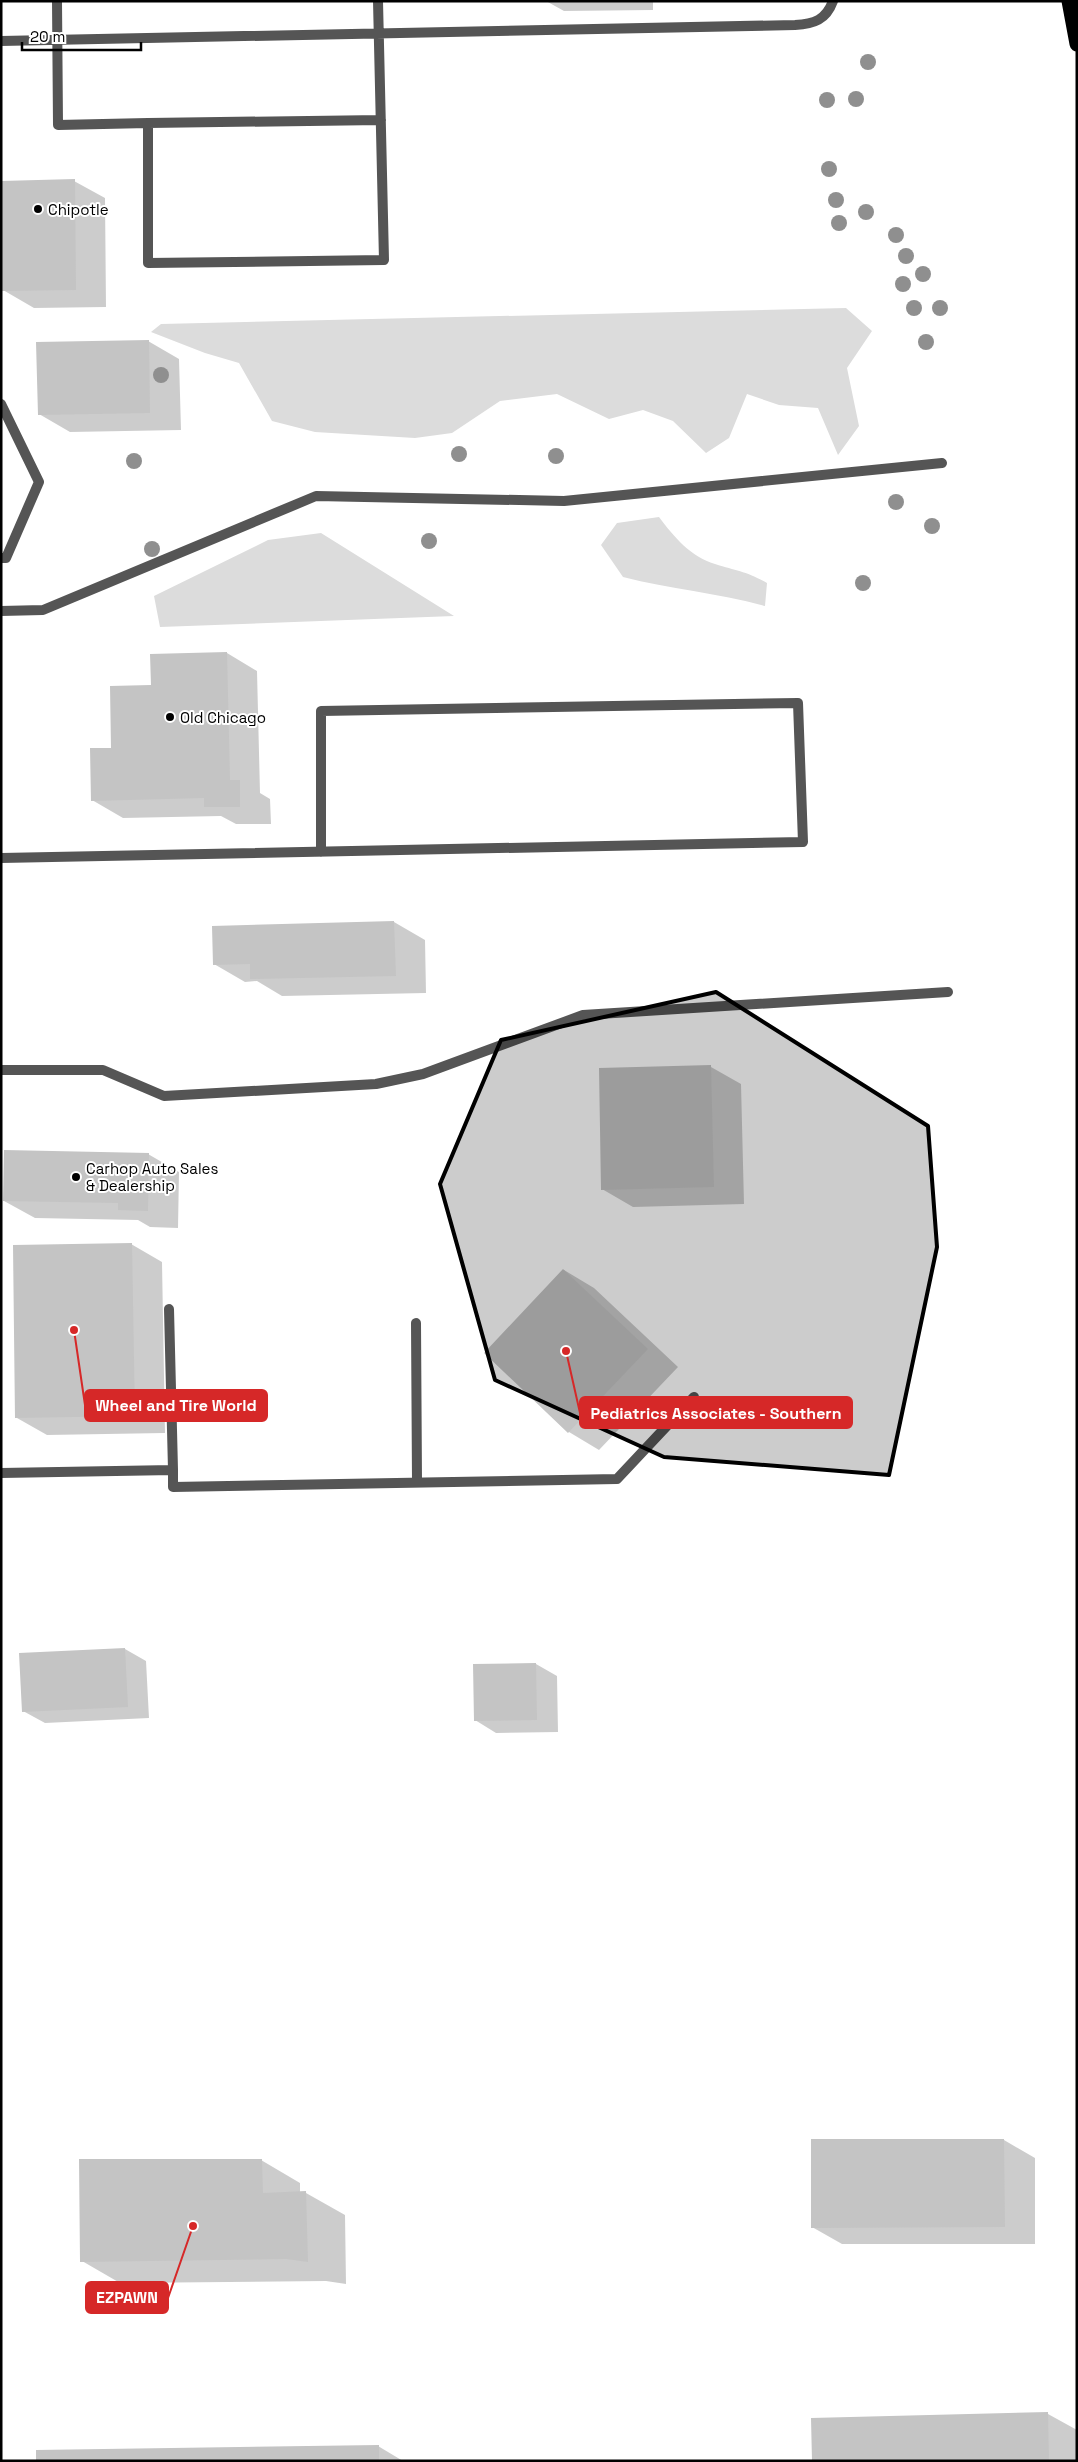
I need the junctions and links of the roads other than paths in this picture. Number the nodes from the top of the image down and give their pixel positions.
1 (57, 1) edge
2 (378, 1) edge
3 (833, 1) edge
4 (1069, 1) edge
5 (379, 33) junction
6 (58, 40) junction
7 (1, 41) edge
8 (1077, 44) edge
9 (381, 120) junction
10 (148, 123) junction
11 (1, 404) edge
12 (942, 463) dead end
13 (1, 558) edge
14 (1, 611) edge
15 (321, 852) junction
16 (1, 858) edge
17 (948, 992) dead end
18 (1, 1070) edge
19 (169, 1309) dead end
20 (416, 1323) dead end
21 (694, 1397) dead end
22 (172, 1470) junction
23 (1, 1473) edge
24 (417, 1482) junction

1 - 6 lane
2 - 5 lane
3 - 5 lane
4 - 8 highway
5 - 6 lane
5 - 9 lane
6 - 7 lane
6 - 10 lane
9 - 10 lane
9 - 10 lane
11 - 13 lane
12 - 14 lane
15 - 15 lane
15 - 16 lane
17 - 18 lane
19 - 22 lane
20 - 24 lane
21 - 24 lane
22 - 23 lane
22 - 24 lane

